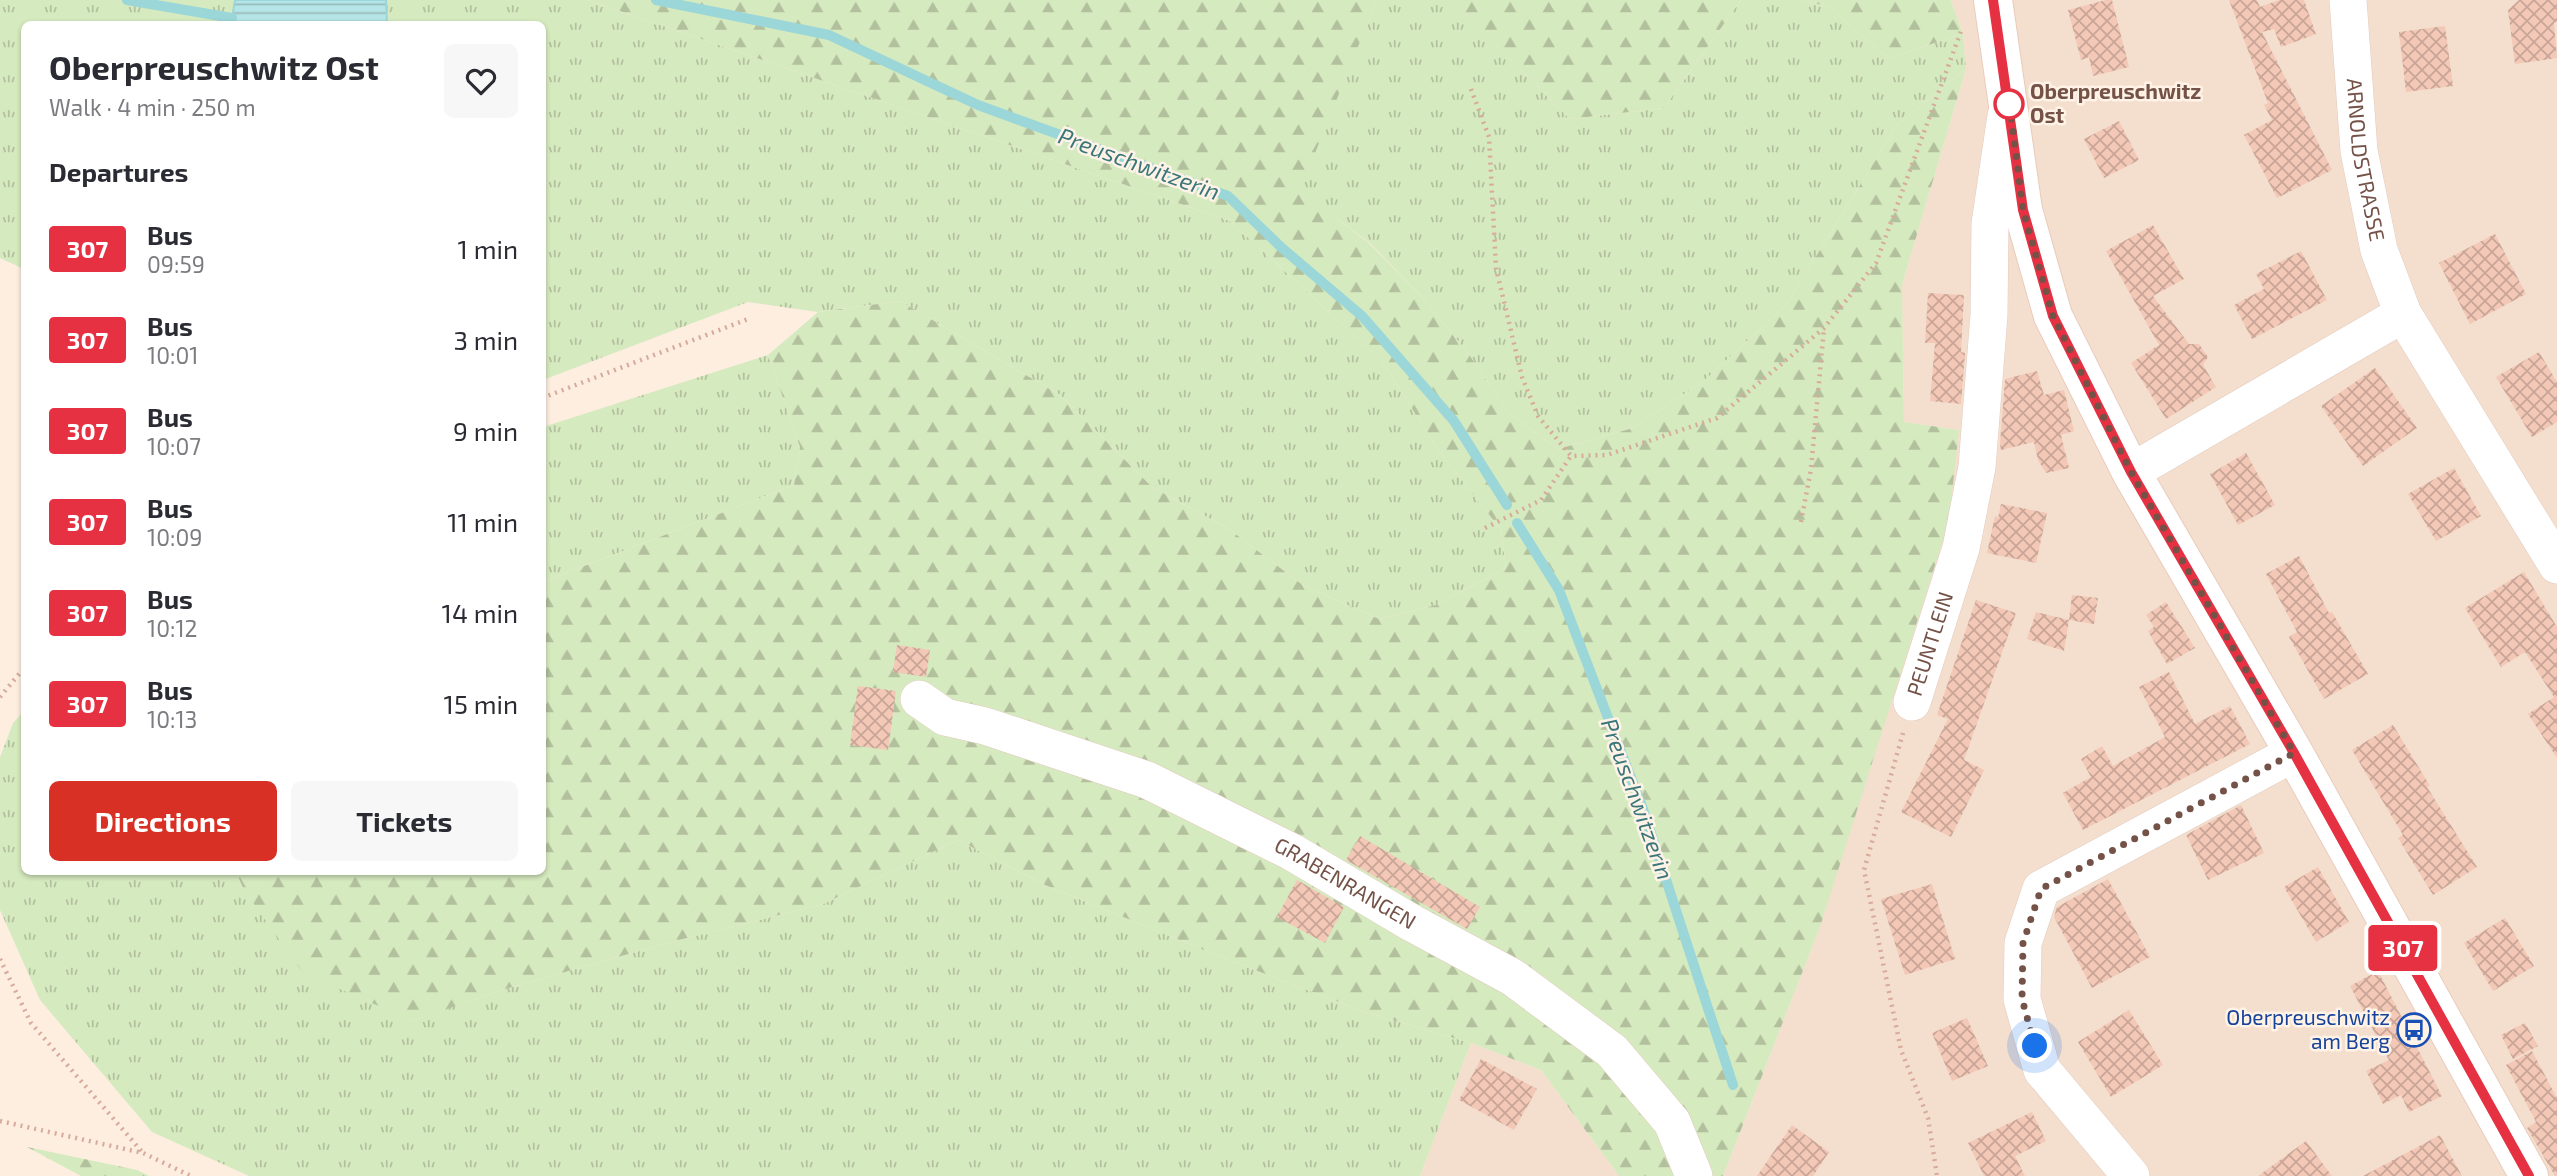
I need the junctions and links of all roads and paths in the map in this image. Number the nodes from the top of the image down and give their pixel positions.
1 (1993, 0) edge
2 (2348, 0) edge
3 (1962, 26) dead end
4 (1471, 89) dead end
5 (2009, 99) junction
6 (2403, 314) junction
7 (748, 319) dead end
8 (1824, 328) junction
9 (546, 396) edge
10 (1571, 456) junction
11 (2131, 472) junction
12 (1801, 522) dead end
13 (1485, 528) dead end
14 (2557, 565) edge
15 (21, 672) edge
16 (0, 697) edge
17 (919, 699) dead end
18 (1912, 702) joint
19 (2294, 753) junction
20 (0, 960) edge
21 (0, 1121) edge
22 (143, 1153) junction
23 (2521, 1172) edge
24 (191, 1176) edge
25 (1694, 1176) edge
26 (1937, 1176) edge
27 (2131, 1176) edge

1 - 5 street
2 - 6 street, ARNOLDSTRASSE
3 - 8 path
4 - 10 path
5 - 11 street
5 - 18 street, PEUNTLEIN
6 - 11 street
6 - 14 street, ARNOLDSTRASSE
7 - 9 path
8 - 10 path
8 - 12 path
10 - 13 path
11 - 19 street
15 - 16 path
17 - 25 street, GRABENRANGEN
18 - 26 path, PEUNTLEIN
19 - 23 street
19 - 27 street
20 - 22 path
21 - 22 path
22 - 24 path

